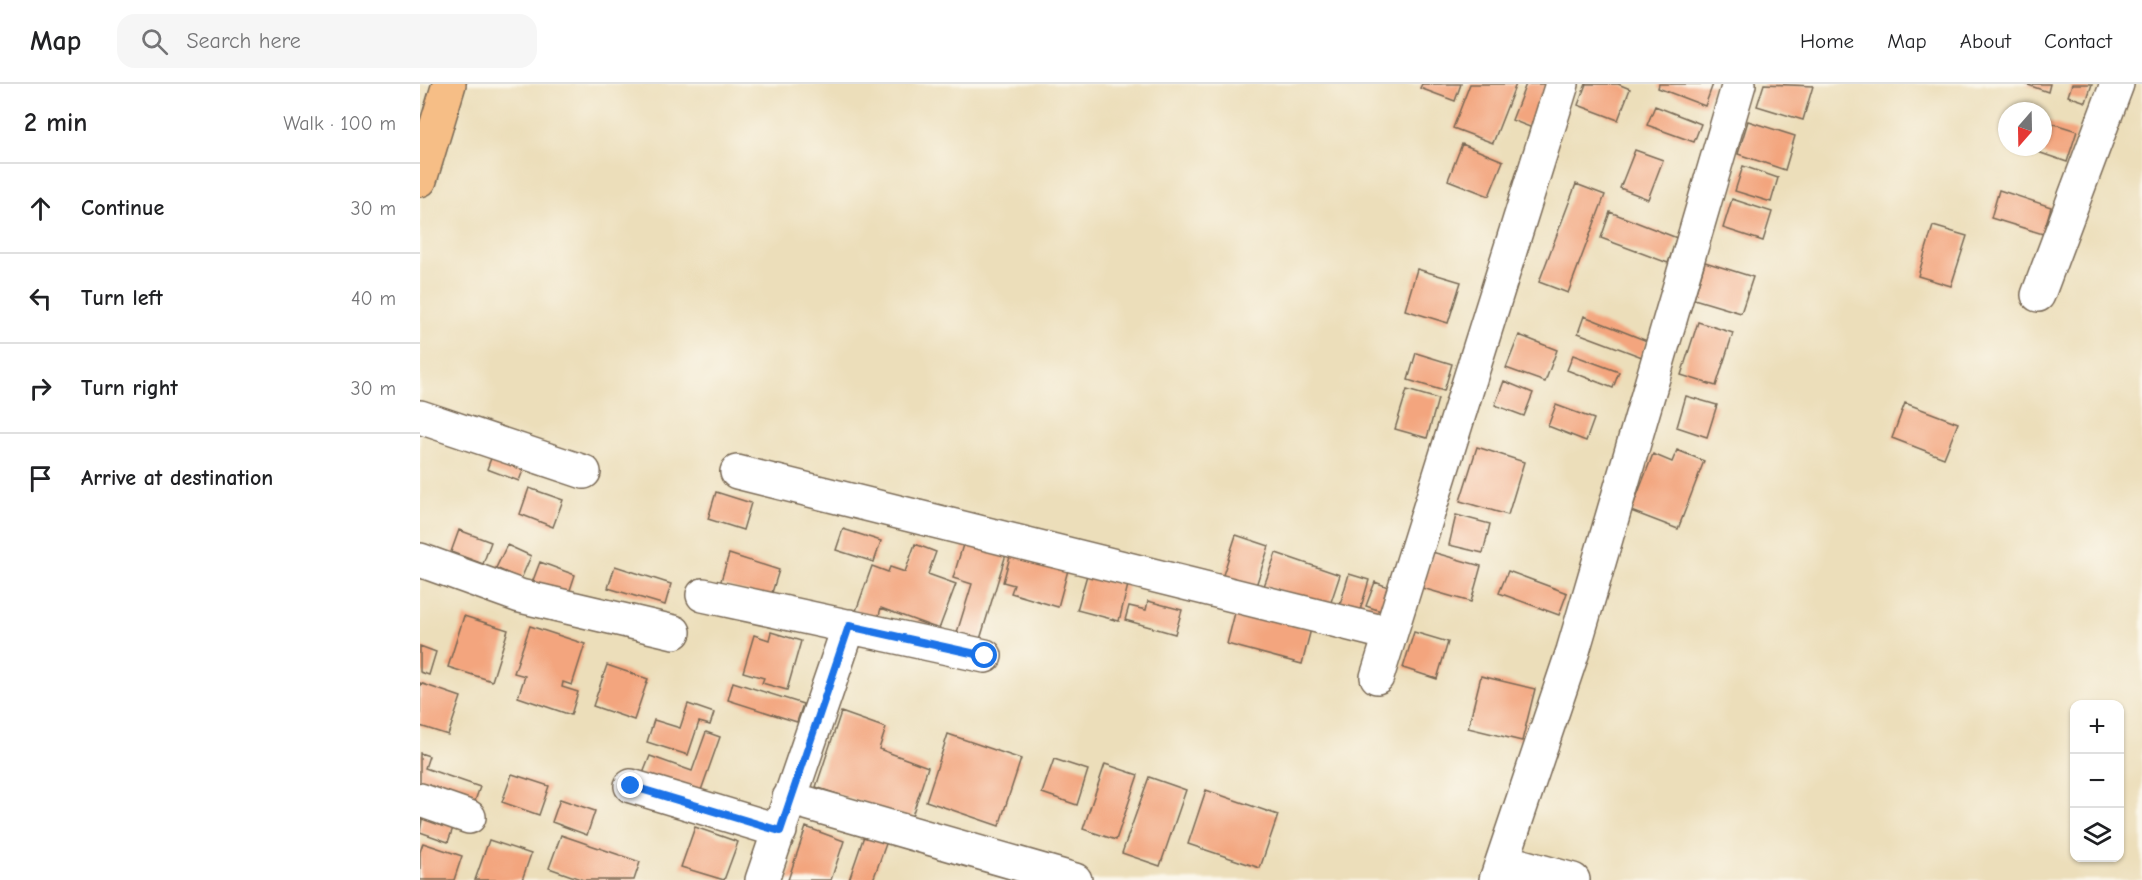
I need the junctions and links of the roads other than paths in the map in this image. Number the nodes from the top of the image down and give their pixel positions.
1 (449, 84) edge
2 (1562, 84) edge
3 (1739, 84) edge
4 (2117, 84) edge
5 (420, 180) edge
6 (2038, 295) dead end
7 (420, 417) edge
8 (584, 472) dead end
9 (737, 472) dead end
10 (420, 560) edge
11 (703, 595) dead end
12 (849, 626) junction
13 (674, 632) dead end
14 (1390, 634) junction
15 (985, 656) dead end
16 (1377, 677) dead end
17 (631, 786) dead end
18 (789, 798) junction
19 (420, 800) edge
20 (469, 817) dead end
21 (780, 831) junction
22 (1500, 870) edge
23 (1038, 875) edge
24 (762, 880) edge
25 (1076, 880) edge
26 (1573, 880) edge

1 - 5 main road
2 - 14 street
3 - 22 street
4 - 6 street
7 - 8 street
9 - 14 street
10 - 13 street
11 - 12 street
12 - 15 street
12 - 18 street
14 - 16 street
17 - 21 street
18 - 21 street
18 - 23 street
19 - 20 street
21 - 24 street
22 - 26 street
23 - 25 street

